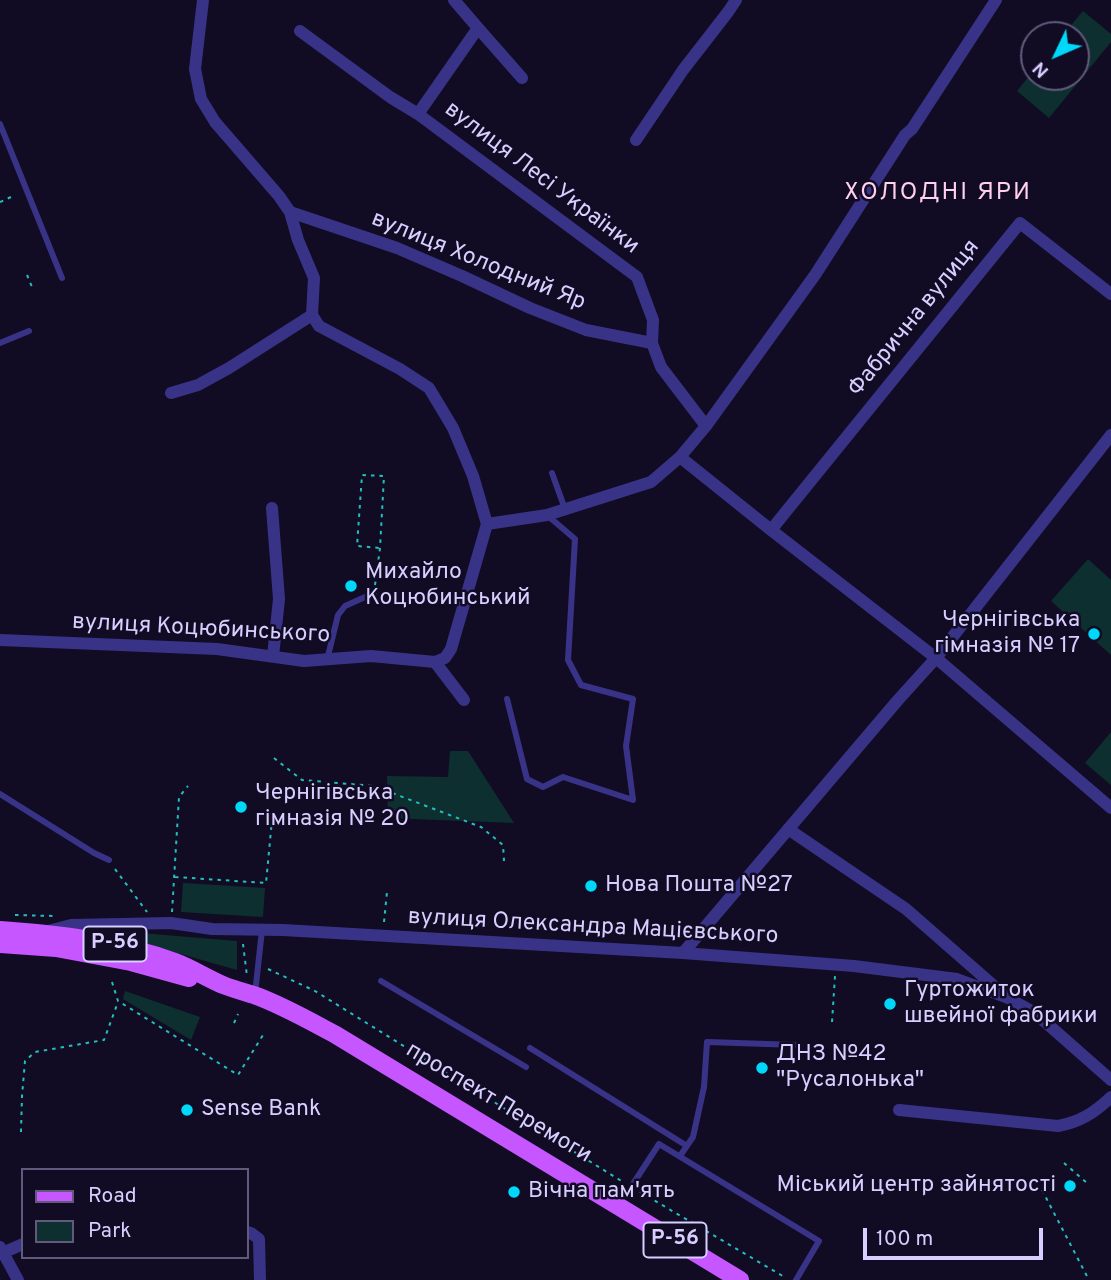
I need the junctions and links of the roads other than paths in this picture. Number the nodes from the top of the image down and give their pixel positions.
1 (203, 0) edge
2 (454, 0) edge
3 (736, 0) edge
4 (996, 0) edge
5 (478, 28) junction
6 (300, 31) dead end
7 (522, 78) dead end
8 (418, 114) junction
9 (0, 124) edge
10 (636, 141) dead end
11 (290, 212) junction
12 (62, 278) dead end
13 (1111, 294) edge
14 (312, 315) junction
15 (29, 331) dead end
16 (0, 343) edge
17 (652, 343) junction
18 (170, 393) dead end
19 (706, 426) junction
20 (1111, 435) edge
21 (680, 457) junction
22 (552, 473) dead end
23 (272, 508) dead end
24 (565, 509) junction
25 (547, 515) junction
26 (487, 524) junction
27 (771, 530) junction
28 (374, 593) road end
29 (0, 640) edge
30 (273, 656) junction
31 (936, 658) junction
32 (327, 660) junction
33 (435, 662) junction
34 (507, 699) dead end
35 (464, 700) dead end
36 (0, 794) edge
37 (1111, 808) edge
38 (788, 829) junction
39 (109, 860) road end
40 (0, 930) edge
41 (262, 930) junction
42 (41, 933) junction
43 (0, 944) edge
44 (684, 953) junction
45 (381, 981) dead end
46 (223, 985) junction
47 (251, 988) junction
48 (1008, 998) junction
49 (797, 1045) dead end
50 (530, 1048) dead end
51 (526, 1067) dead end
52 (1111, 1080) edge
53 (1111, 1097) edge
54 (899, 1110) dead end
55 (687, 1146) junction
56 (680, 1156) junction
57 (631, 1187) road end
58 (248, 1232) edge
59 (21, 1245) edge
60 (1, 1251) edge
61 (18, 1280) edge
62 (260, 1280) edge
63 (740, 1280) edge
64 (796, 1280) edge

1 - 11 street
2 - 5 street
3 - 10 street
4 - 19 street
5 - 7 street
5 - 8 street, вулиця Лесі Українки
6 - 8 street, вулиця Лесі Українки
8 - 17 street, вулиця Лесі Українки
9 - 12 lane
11 - 14 street
11 - 17 street, вулиця Холодний Яр
13 - 27 street, Фабрична вулиця
14 - 18 street
14 - 26 street
15 - 16 lane
17 - 19 street, вулиця Лесі Українки
19 - 21 street
20 - 31 street
21 - 24 street
21 - 27 street
22 - 24 lane
23 - 30 street
24 - 25 street
25 - 26 street
25 - 34 lane
26 - 33 street
27 - 31 street
28 - 32 lane
29 - 30 street, вулиця Коцюбинського
30 - 32 street, вулиця Коцюбинського
31 - 37 street
31 - 38 street
32 - 33 street, вулиця Коцюбинського
33 - 35 street
36 - 39 lane
38 - 44 street
38 - 48 street
40 - 42 main road, проспект Перемоги / Р-56
41 - 42 street, вулиця Олександра Мацієвського
41 - 44 street, вулиця Олександра Мацієвського
41 - 47 lane
42 - 46 main road, проспект Перемоги / Р-56
43 - 46 main road, проспект Перемоги / Р-56
44 - 48 street, вулиця Олександра Мацієвського
45 - 51 lane
46 - 47 main road, проспект Перемоги / Р-56
47 - 63 main road, проспект Перемоги / Р-56
48 - 52 street, вулиця Олександра Мацієвського
49 - 55 lane
50 - 55 lane
53 - 54 street
55 - 56 lane
56 - 57 lane
56 - 64 lane
58 - 62 street
59 - 60 street
60 - 61 street

